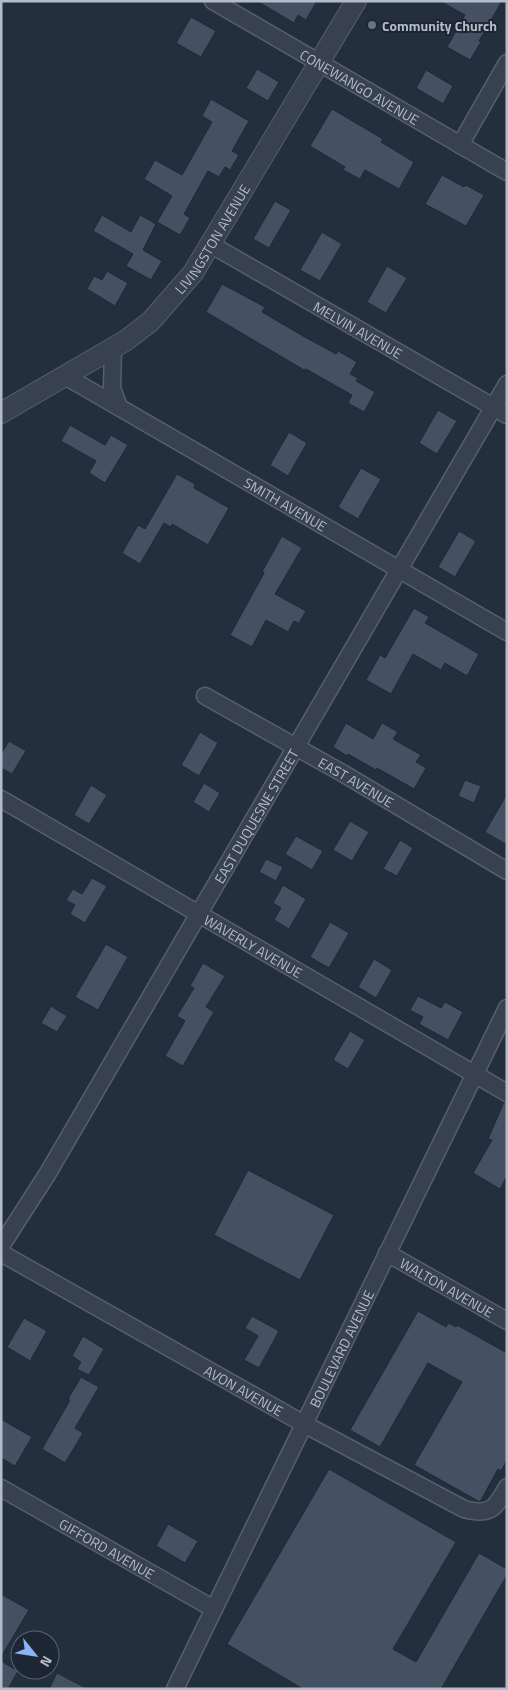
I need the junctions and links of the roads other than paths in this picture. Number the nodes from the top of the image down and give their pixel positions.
1 (213, 1) edge
2 (356, 1) edge
3 (319, 63) junction
4 (507, 63) edge
5 (460, 145) junction
6 (507, 172) edge
7 (210, 244) junction
8 (113, 348) junction
9 (65, 376) junction
10 (507, 384) edge
11 (119, 408) junction
12 (500, 411) edge
13 (1, 413) edge
14 (398, 568) junction
15 (507, 632) edge
16 (205, 696) dead end
17 (295, 748) junction
18 (1, 800) edge
19 (507, 871) edge
20 (198, 915) junction
21 (507, 1008) edge
22 (474, 1074) junction
23 (507, 1092) edge
24 (1, 1246) edge
25 (1, 1253) edge
26 (387, 1253) junction
27 (507, 1321) edge
28 (304, 1424) junction
29 (507, 1487) edge
30 (1, 1488) edge
31 (214, 1609) junction
32 (175, 1689) edge

1 - 3 street, CONEWANGO AVENUE
2 - 3 street, LIVINGSTON AVENUE
3 - 5 street, CONEWANGO AVENUE
3 - 7 street, LIVINGSTON AVENUE
4 - 5 street
5 - 6 street, CONEWANGO AVENUE
7 - 8 street, LIVINGSTON AVENUE
7 - 12 street, MELVIN AVENUE
8 - 9 street, LIVINGSTON AVENUE
8 - 11 street
9 - 11 street, SMITH AVENUE
9 - 13 street, LIVINGSTON AVENUE
10 - 12 street, EAST DUQUESNE STREET
11 - 14 street, SMITH AVENUE
12 - 14 street, EAST DUQUESNE STREET
14 - 15 street, SMITH AVENUE
14 - 17 street, EAST DUQUESNE STREET
16 - 17 street, EAST AVENUE
17 - 19 street, EAST AVENUE
17 - 20 street, EAST DUQUESNE STREET
18 - 20 street, WAVERLY AVENUE
20 - 22 street, WAVERLY AVENUE
20 - 24 street, EAST DUQUESNE STREET
21 - 22 street, BOULEVARD AVENUE
22 - 23 street, WAVERLY AVENUE
22 - 26 street, BOULEVARD AVENUE
25 - 28 street, AVON AVENUE
26 - 27 street, WALTON AVENUE
26 - 28 street, BOULEVARD AVENUE
28 - 29 street, AVON AVENUE
28 - 31 street, BOULEVARD AVENUE
30 - 31 street, GIFFORD AVENUE
31 - 32 street, BOULEVARD AVENUE

